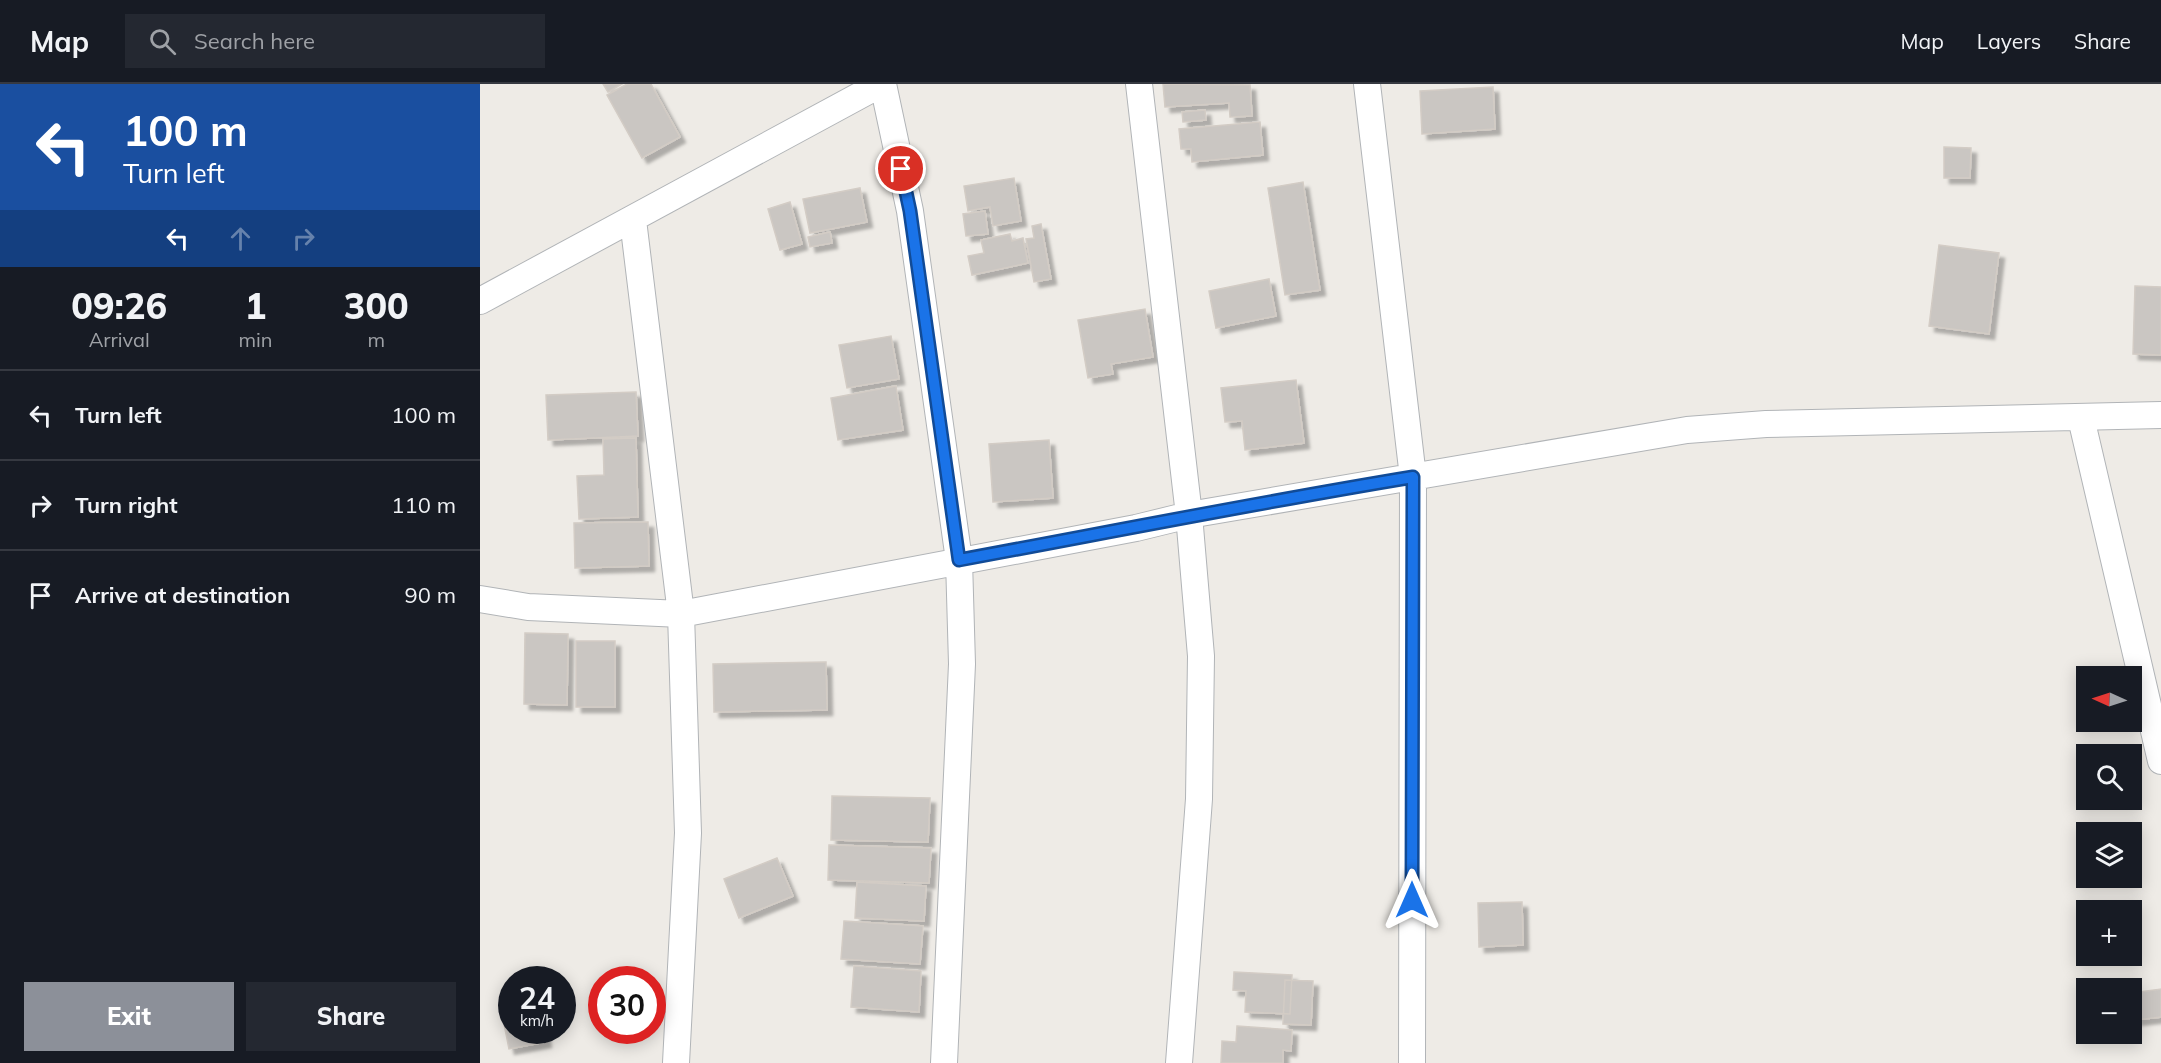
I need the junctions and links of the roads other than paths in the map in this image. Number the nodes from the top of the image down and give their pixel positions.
1 (882, 84) edge
2 (1139, 84) edge
3 (1368, 84) edge
4 (633, 220) junction
5 (480, 300) edge
6 (2161, 415) edge
7 (2081, 418) junction
8 (1413, 477) junction
9 (1189, 515) junction
10 (959, 560) junction
11 (480, 599) edge
12 (681, 614) junction
13 (2161, 761) edge
14 (676, 1063) edge
15 (944, 1063) edge
16 (1179, 1063) edge
17 (1412, 1063) edge

1 - 4 street
1 - 10 street
2 - 9 street
3 - 8 street
4 - 5 street
4 - 12 street
6 - 7 street
7 - 8 street
7 - 13 street
8 - 9 street
8 - 17 street
9 - 10 street
9 - 16 street
10 - 12 street
10 - 15 street
11 - 12 street
12 - 14 street

